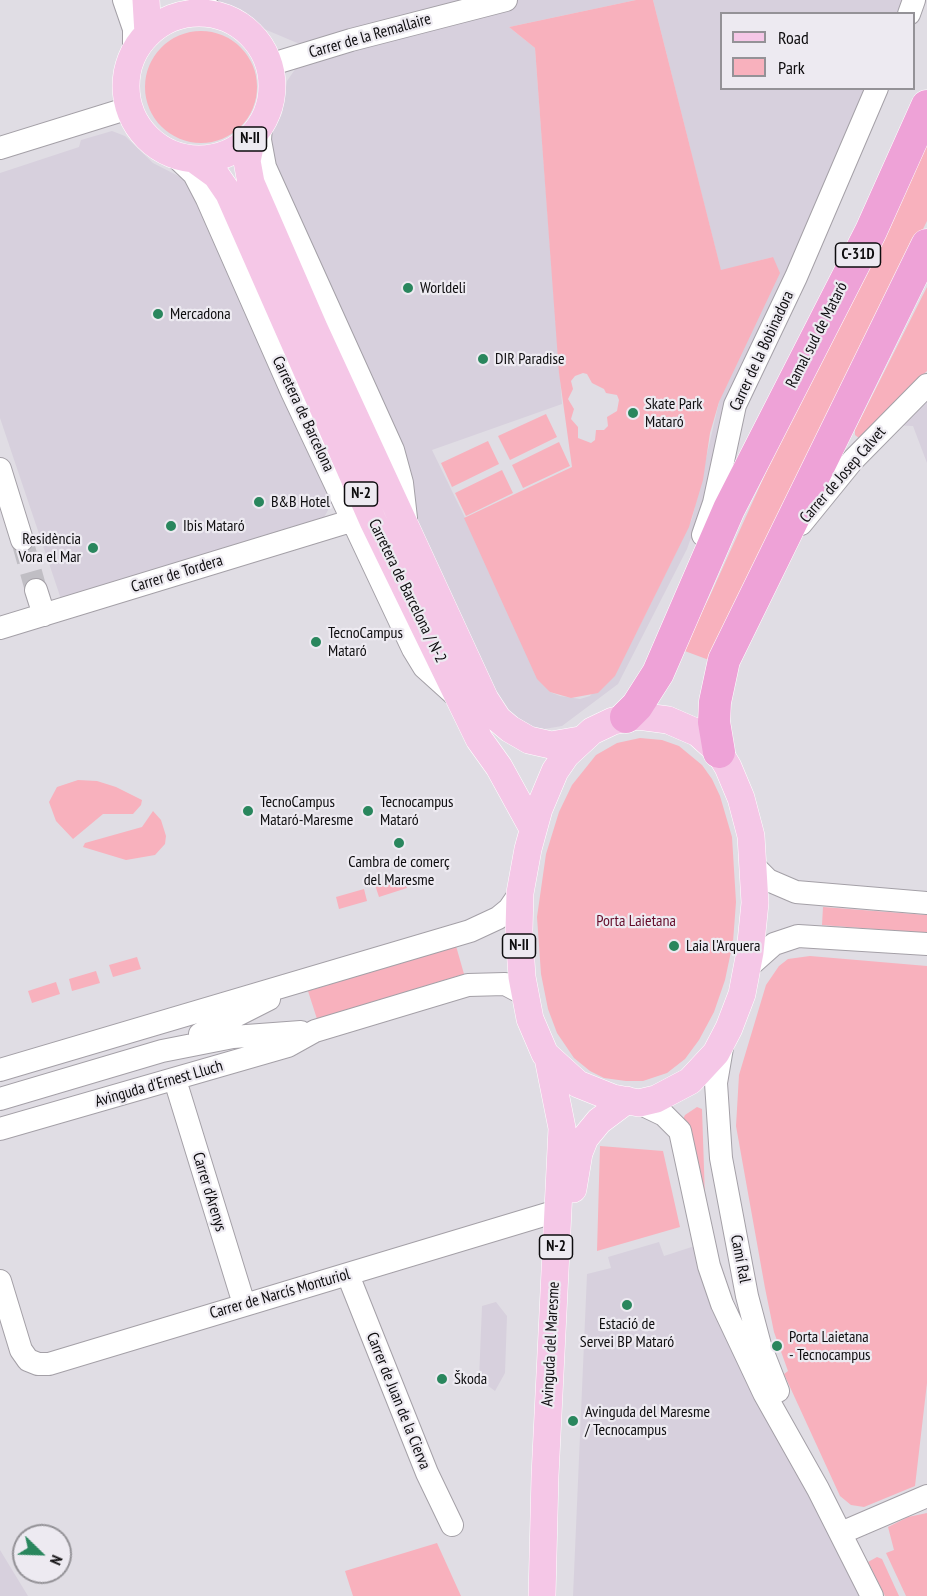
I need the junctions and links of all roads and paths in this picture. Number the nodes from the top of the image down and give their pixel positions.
1 (124, 0) edge
2 (146, 0) edge
3 (506, 0) edge
4 (198, 7) edge
5 (141, 43) junction
6 (269, 65) junction
7 (876, 90) edge
8 (927, 106) edge
9 (129, 108) junction
10 (256, 131) junction
11 (0, 148) edge
12 (184, 157) junction
13 (927, 245) edge
14 (927, 385) edge
15 (0, 469) edge
16 (354, 520) junction
17 (22, 540) tunnel mouth
18 (766, 571) junction
19 (36, 590) tunnel mouth
20 (44, 615) junction
21 (679, 623) junction
22 (0, 628) edge
23 (459, 699) junction
24 (626, 717) junction
25 (580, 740) junction
26 (719, 752) junction
27 (533, 830) junction
28 (755, 867) junction
29 (520, 893) junction
30 (927, 903) edge
31 (927, 944) edge
32 (747, 968) junction
33 (300, 981) junction
34 (524, 994) junction
35 (315, 1031) junction
36 (724, 1039) junction
37 (162, 1051) junction
38 (548, 1058) junction
39 (0, 1070) edge
40 (175, 1080) junction
41 (0, 1099) edge
42 (633, 1102) junction
43 (0, 1129) edge
44 (557, 1211) junction
45 (348, 1275) junction
46 (0, 1281) edge
47 (244, 1304) junction
48 (808, 1471) junction
49 (927, 1496) edge
50 (452, 1525) dead end
51 (841, 1533) junction
52 (542, 1596) edge
53 (559, 1596) edge
54 (872, 1596) edge

1 - 5 street
2 - 5 main road
3 - 6 street, Carrer de la Remallaire
4 - 5 main road, N-II
4 - 6 main road, N-II
5 - 9 main road
6 - 10 main road, N-II
7 - 21 street, Carrer de la Bobinadora
8 - 21 highway, Ramal sud de Mataró / C-31D
9 - 11 street
9 - 12 main road
10 - 12 main road, N-II
10 - 25 main road, Carretera de Barcelona / N-2 / N-2
12 - 16 street, Carretera de Barcelona
12 - 23 main road, Carretera de Barcelona / N-2 / N-2
13 - 18 highway
14 - 18 street, Carrer de Josep Calvet
15 - 17 street
16 - 20 street, Carrer de Tordera
16 - 23 street, Carretera de Barcelona
18 - 26 highway
19 - 20 street
20 - 22 street, Carrer de Tordera
21 - 24 highway
23 - 27 main road, Carretera de Barcelona / N-2 / N-2
24 - 25 main road, N-II
24 - 26 main road, N-II
25 - 27 main road, N-II
26 - 28 main road, N-II
27 - 29 main road, N-II
28 - 30 street
28 - 32 main road, N-II
29 - 33 street, Avinguda d'Ernest Lluch
29 - 34 main road, N-II
31 - 32 street
32 - 36 main road, N-II
33 - 37 street, Avinguda d'Ernest Lluch
33 - 39 street, Avinguda d'Ernest Lluch
34 - 35 street, Avinguda d'Ernest Lluch
34 - 38 main road, N-II
35 - 37 street, Avinguda d'Ernest Lluch
35 - 40 street, Avinguda d'Ernest Lluch
36 - 42 main road, N-II
36 - 48 street, Camí Ral
37 - 41 street, Avinguda d'Ernest Lluch
38 - 42 main road, N-II
38 - 44 main road, Avinguda del Maresme / N-2
40 - 43 street, Avinguda d'Ernest Lluch
40 - 47 street, Carrer d'Arenys
42 - 48 street, Camí Ral
42 - 53 main road, Avinguda del Maresme / N-2
44 - 45 street, Carrer de Narcís Monturiol
44 - 52 main road, Avinguda del Maresme / N-2
45 - 47 street, Carrer de Narcís Monturiol
45 - 50 street, Carrer de Juan de la Cierva
46 - 47 street, Carrer de Narcís Monturiol
48 - 51 street, Camí Ral
49 - 51 street
51 - 54 street, Camí Ral

